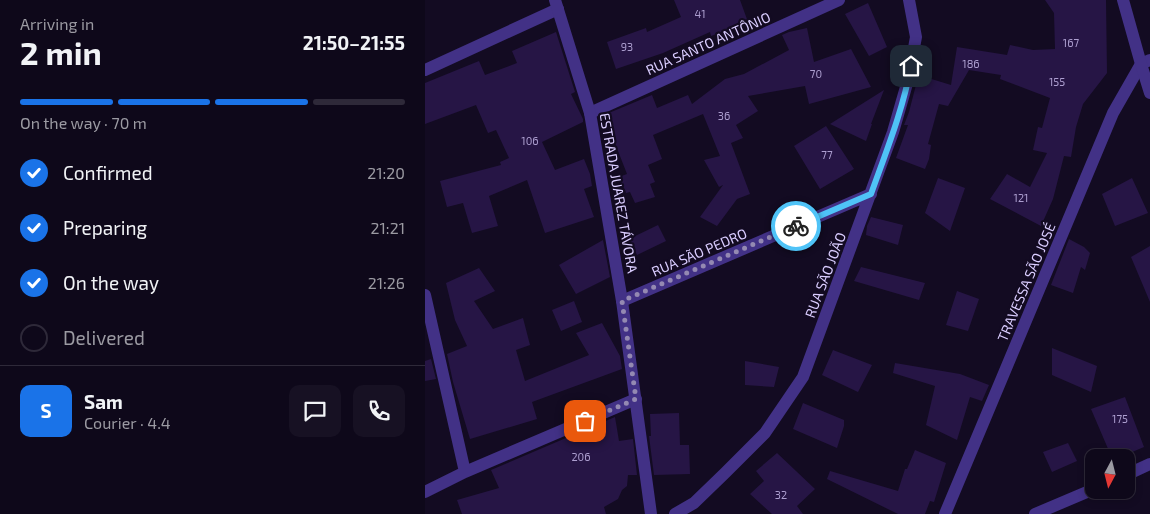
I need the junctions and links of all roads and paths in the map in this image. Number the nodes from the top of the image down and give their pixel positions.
1 (839, 0) edge
2 (909, 0) edge
3 (1123, 0) edge
4 (557, 5) edge
5 (1145, 62) edge
6 (425, 70) edge
7 (1150, 93) edge
8 (590, 112) junction
9 (871, 194) junction
10 (425, 294) edge
11 (622, 301) junction
12 (636, 399) junction
13 (1150, 464) edge
14 (1135, 471) edge
15 (465, 472) junction
16 (425, 492) edge
17 (1085, 493) edge
18 (651, 514) edge
19 (675, 514) edge
20 (945, 514) edge
21 (1035, 514) edge

1 - 8 street, RUA SANTO ANTÔNIO
2 - 9 street, RUA SÃO JOÃO
3 - 5 street
4 - 6 street
4 - 8 street, ESTRADA JUAREZ TÁVORA
5 - 7 street
5 - 20 street, TRAVESSA SÃO JOSÉ
8 - 11 street, ESTRADA JUAREZ TÁVORA
9 - 11 street, RUA SÃO PEDRO
9 - 19 street, RUA SÃO JOÃO
10 - 15 street
11 - 12 street, ESTRADA JUAREZ TÁVORA
12 - 15 street
12 - 18 street, ESTRADA JUAREZ TÁVORA
13 - 14 street
15 - 16 street
17 - 21 street

